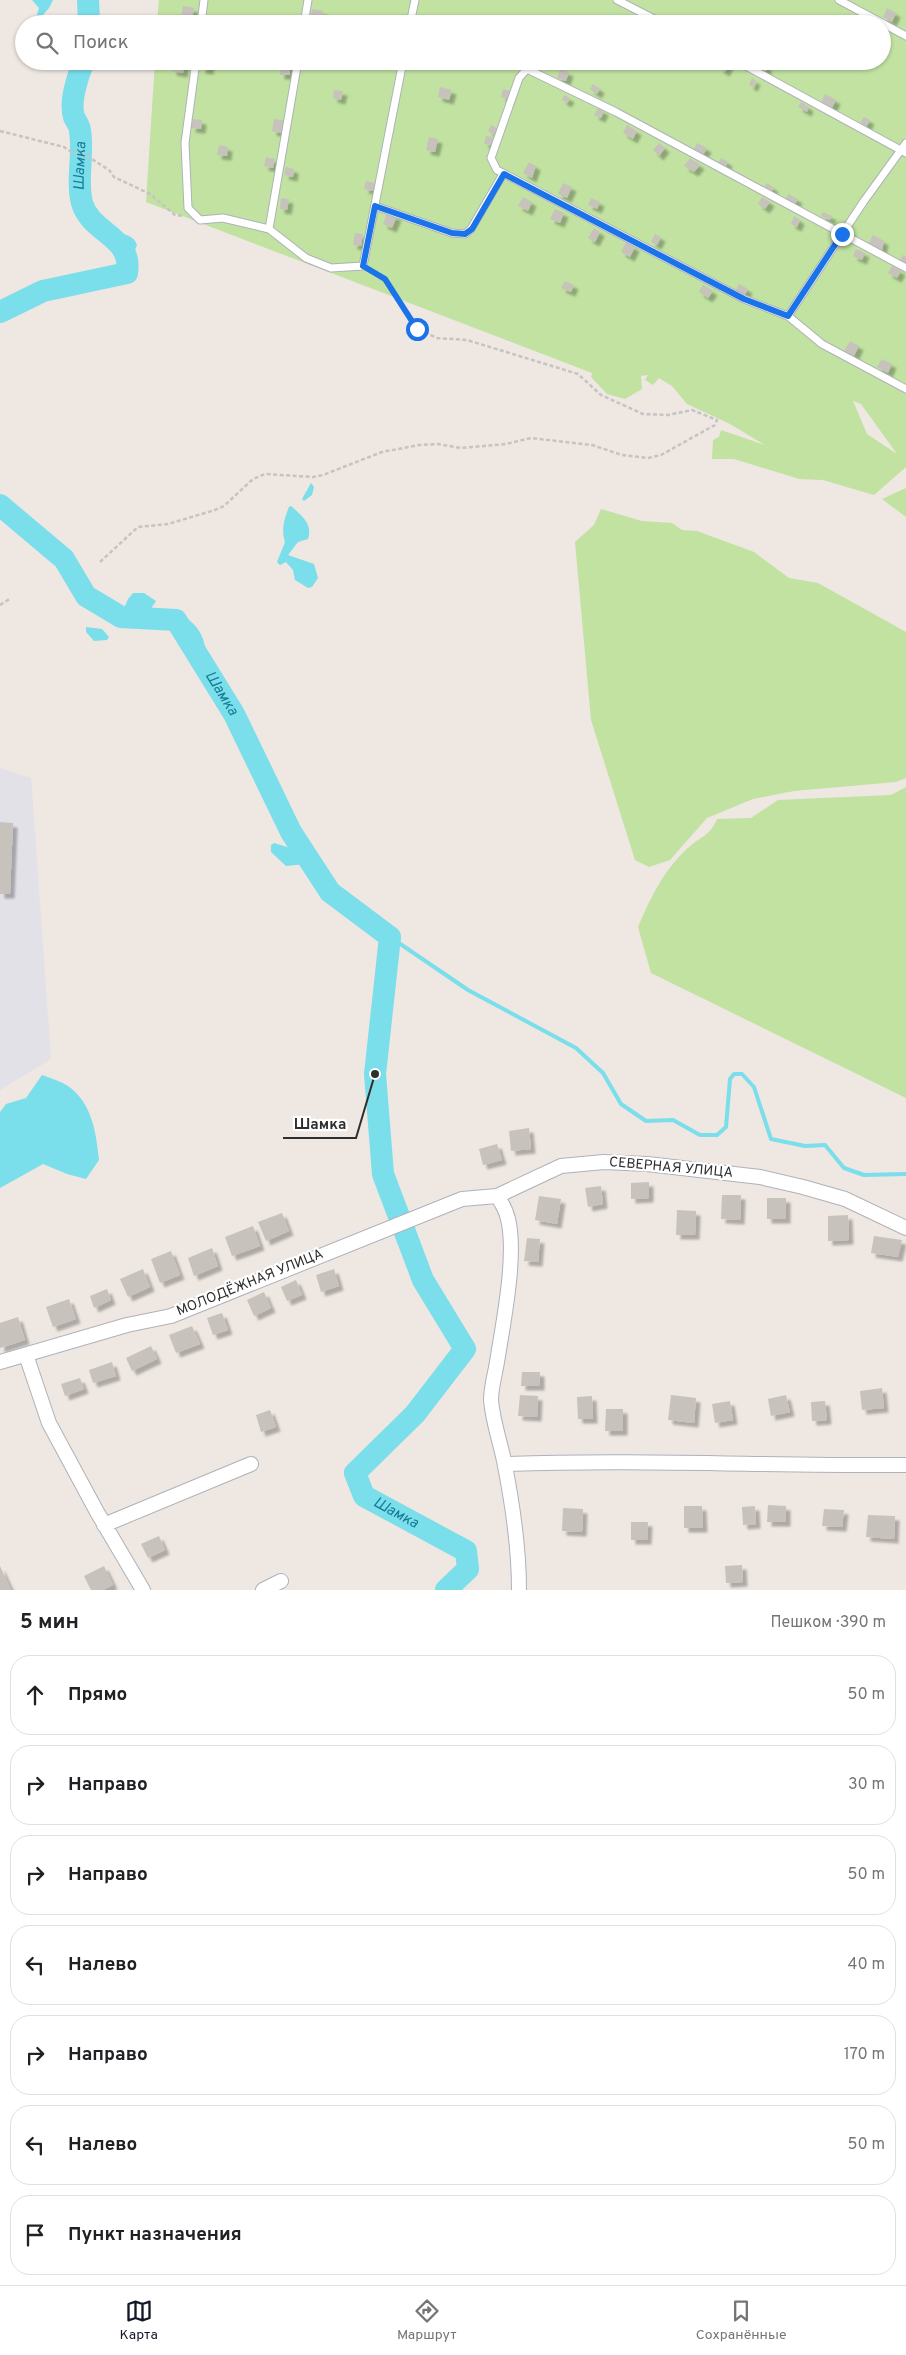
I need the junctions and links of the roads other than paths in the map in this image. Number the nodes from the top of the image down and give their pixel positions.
1 (204, 0) edge
2 (308, 0) edge
3 (415, 0) edge
4 (617, 0) edge
5 (839, 0) edge
6 (202, 15) edge
7 (306, 15) edge
8 (412, 15) edge
9 (646, 15) edge
10 (867, 15) edge
11 (891, 28) edge
12 (906, 36) edge
13 (195, 70) edge
14 (296, 70) edge
15 (401, 70) edge
16 (526, 70) edge
17 (529, 70) edge
18 (754, 70) edge
19 (906, 144) edge
20 (904, 152) edge
21 (504, 174) junction
22 (375, 206) junction
23 (269, 229) junction
24 (842, 234) junction
25 (906, 268) edge
26 (788, 316) junction
27 (906, 389) edge
28 (497, 1196) junction
29 (906, 1228) edge
30 (26, 1355) junction
31 (0, 1362) edge
32 (251, 1464) dead end
33 (504, 1464) junction
34 (906, 1465) edge
35 (104, 1525) junction
36 (281, 1581) dead end
37 (142, 1590) edge
38 (263, 1590) edge
39 (519, 1590) edge

1 - 6 lane
2 - 7 lane
3 - 8 lane
4 - 9 lane
5 - 10 lane
11 - 12 lane
13 - 23 lane
14 - 23 lane
15 - 22 lane
16 - 21 lane
17 - 24 lane
18 - 20 lane
19 - 20 lane
20 - 24 lane
21 - 22 lane
21 - 26 lane
22 - 23 lane
24 - 25 lane
24 - 26 lane
26 - 27 lane
28 - 29 street, СЕВЕРНАЯ УЛИЦА
28 - 30 street, МОЛОДЁЖНАЯ УЛИЦА
28 - 33 street
30 - 31 street, МОЛОДЁЖНАЯ УЛИЦА
30 - 35 street
32 - 35 street
33 - 34 street
33 - 39 street
35 - 37 street
36 - 38 street

